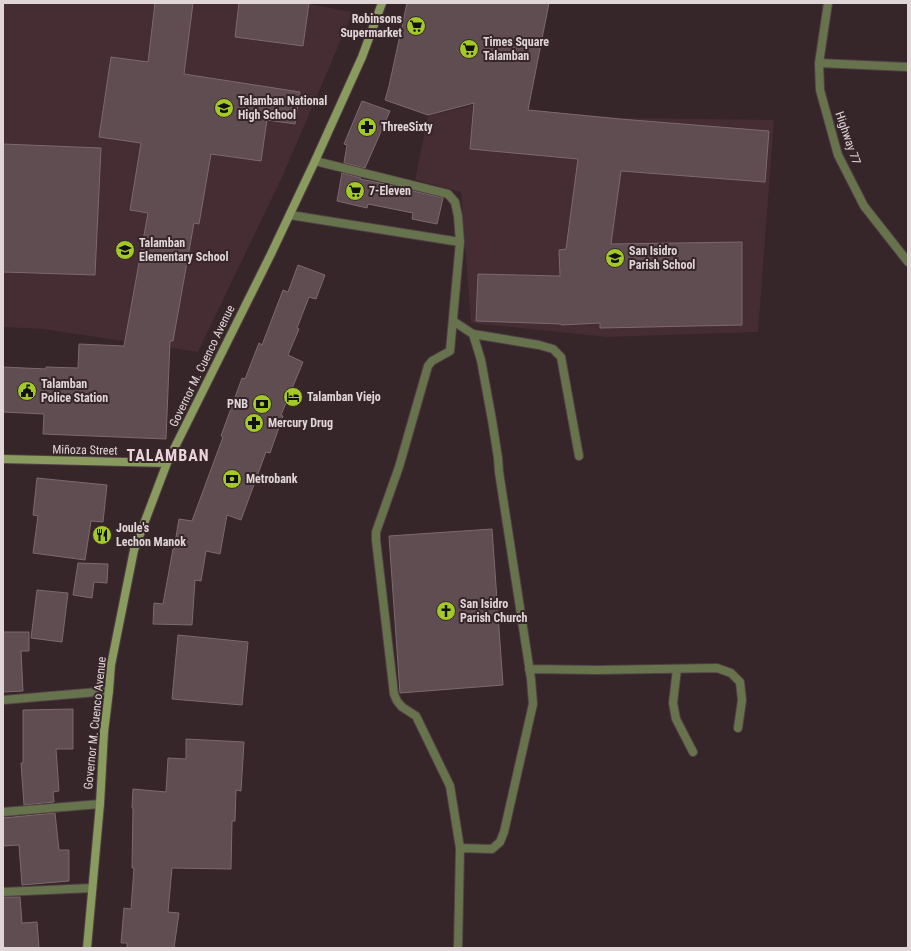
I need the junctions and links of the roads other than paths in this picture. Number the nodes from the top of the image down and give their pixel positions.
1 (382, 3) edge
2 (828, 3) edge
3 (819, 63) junction
4 (908, 67) edge
5 (315, 161) junction
6 (290, 215) junction
7 (460, 242) junction
8 (908, 262) edge
9 (453, 322) junction
10 (473, 334) junction
11 (579, 456) dead end
12 (3, 459) edge
13 (167, 463) junction
14 (529, 669) junction
15 (677, 669) junction
16 (109, 691) junction
17 (3, 700) edge
18 (738, 728) dead end
19 (693, 752) dead end
20 (100, 804) junction
21 (3, 812) edge
22 (460, 848) junction
23 (92, 888) junction
24 (3, 892) edge
25 (86, 948) edge
26 (458, 948) edge

1 - 5 main road, Governor M. Cuenco Avenue
2 - 3 street, Highway 77
3 - 4 street
3 - 8 street, Highway 77
5 - 6 main road, Governor M. Cuenco Avenue
5 - 7 street
6 - 7 street
6 - 13 main road, Governor M. Cuenco Avenue
7 - 9 street
9 - 10 street
9 - 22 street
10 - 11 street
10 - 14 street
12 - 13 main road, Miñoza Street
13 - 16 main road, Governor M. Cuenco Avenue
14 - 15 street
14 - 22 street
15 - 18 street
15 - 19 street
16 - 17 street
16 - 20 main road, Governor M. Cuenco Avenue
20 - 21 street
20 - 23 main road, Governor M. Cuenco Avenue
22 - 26 street
23 - 24 street
23 - 25 main road, Governor M. Cuenco Avenue

